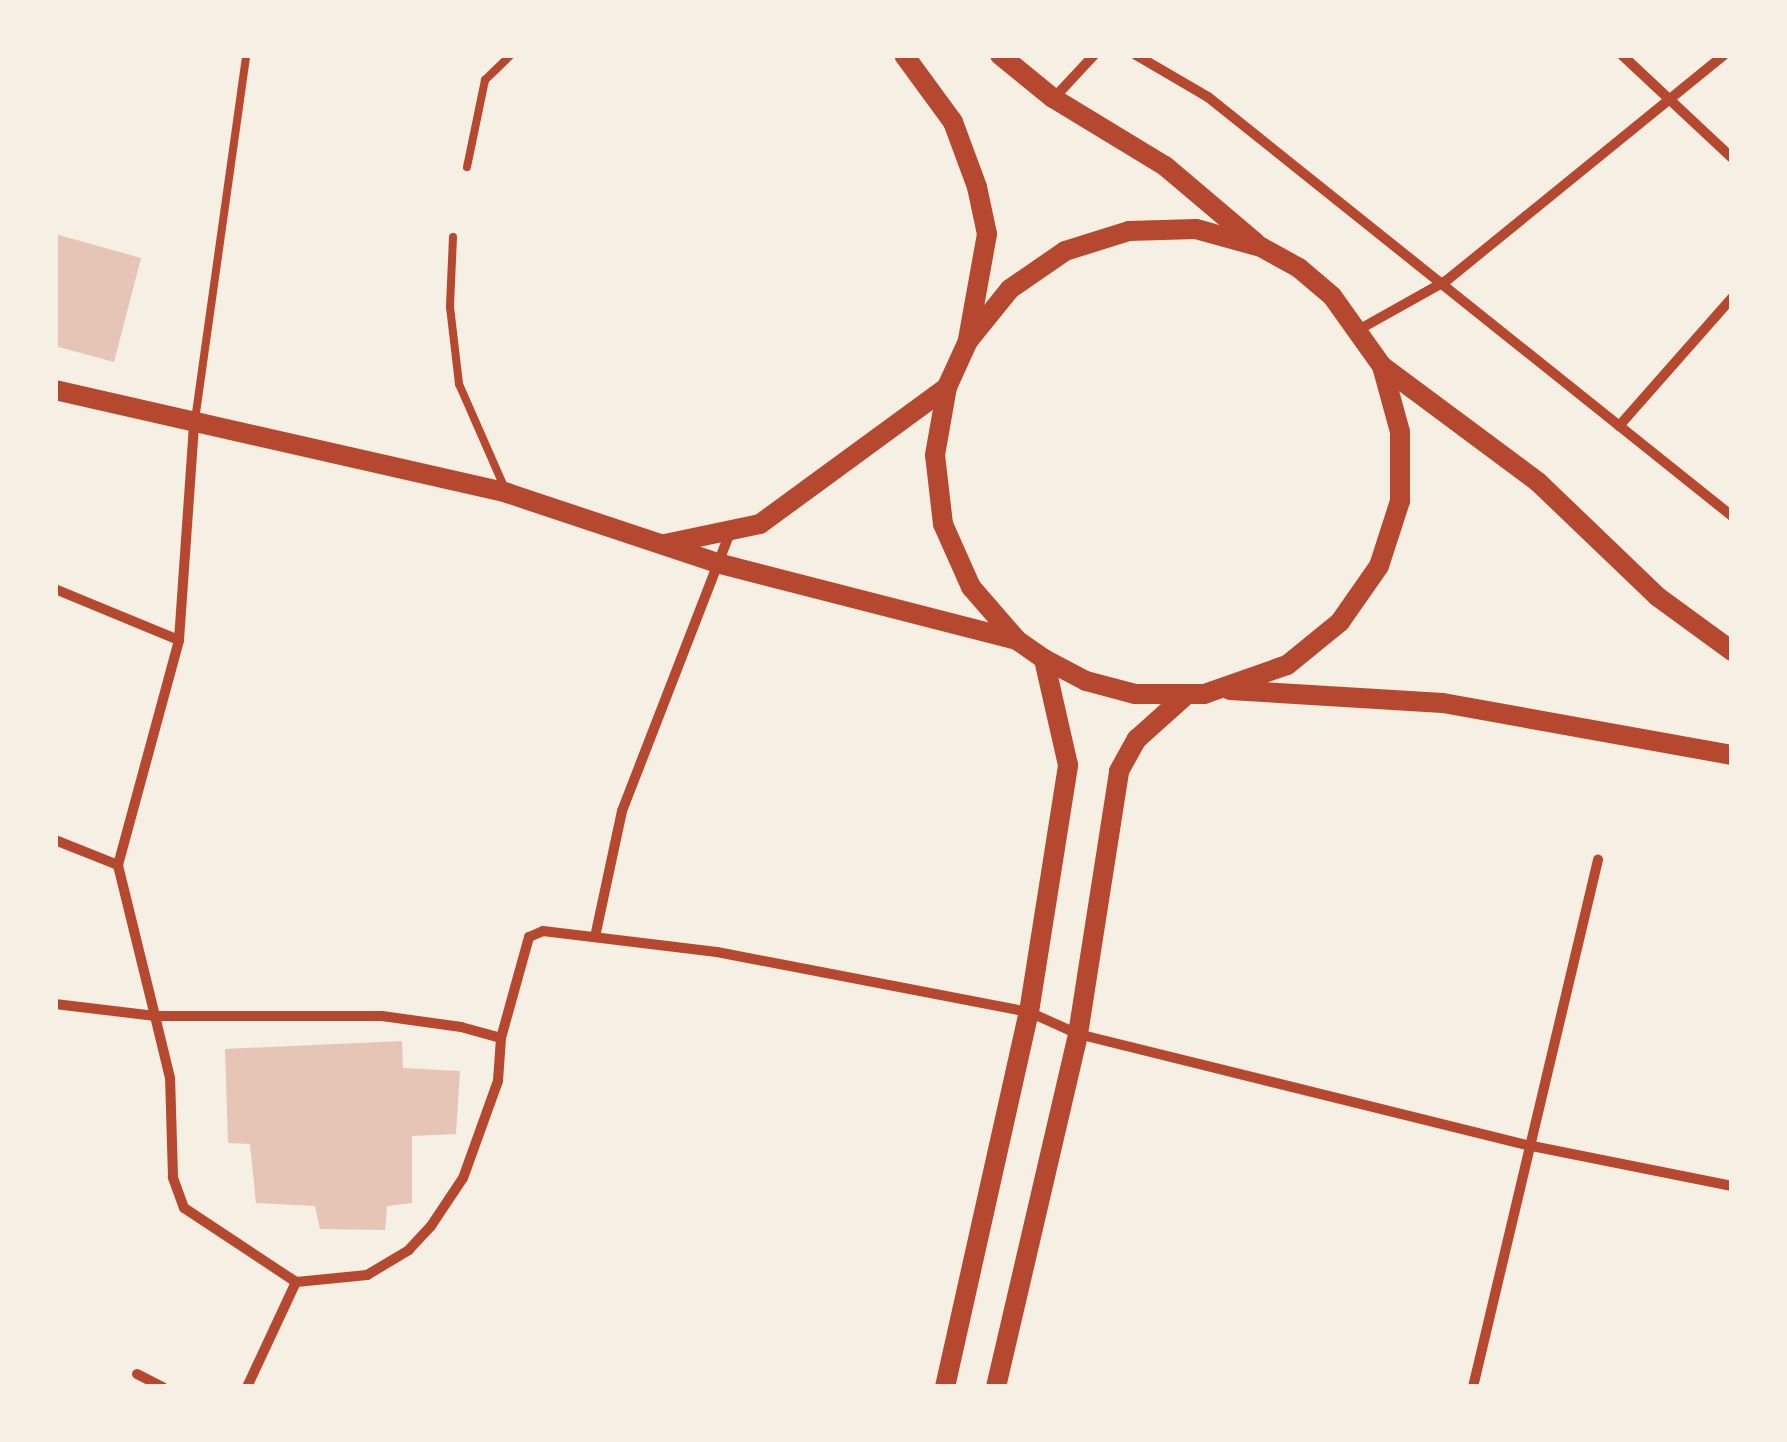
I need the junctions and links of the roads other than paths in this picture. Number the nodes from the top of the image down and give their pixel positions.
1 (246, 55) edge
2 (511, 55) edge
3 (904, 55) edge
4 (1000, 55) edge
5 (1094, 55) edge
6 (1136, 55) edge
7 (1622, 55) edge
8 (1724, 55) edge
9 (1053, 98) junction
10 (1670, 100) junction
11 (1732, 158) edge
12 (467, 167) dead end
13 (453, 236) dead end
14 (1261, 247) junction
15 (1446, 281) junction
16 (1732, 298) edge
17 (1360, 329) junction
18 (968, 342) junction
19 (1382, 366) junction
20 (947, 387) junction
21 (55, 390) edge
22 (194, 424) junction
23 (1620, 426) junction
24 (507, 493) junction
25 (1732, 516) edge
26 (730, 534) junction
27 (658, 545) junction
28 (717, 562) junction
29 (55, 589) edge
30 (180, 640) junction
31 (1017, 640) junction
32 (1732, 650) edge
33 (1044, 659) junction
34 (1223, 690) junction
35 (1185, 696) junction
36 (1732, 756) edge
37 (55, 840) edge
38 (1598, 860) dead end
39 (118, 865) junction
40 (595, 937) junction
41 (55, 1004) edge
42 (1029, 1012) junction
43 (154, 1016) junction
44 (1078, 1034) junction
45 (501, 1038) junction
46 (1532, 1146) junction
47 (1732, 1186) edge
48 (296, 1282) junction
49 (137, 1374) dead end
50 (163, 1387) edge
51 (247, 1387) edge
52 (945, 1387) edge
53 (996, 1387) edge
54 (1473, 1387) edge

1 - 22 lane
2 - 12 lane
3 - 18 main road
4 - 9 main road
5 - 9 street
6 - 15 street
7 - 10 street
8 - 10 street
9 - 14 main road
10 - 11 street
10 - 15 street
13 - 24 lane
14 - 17 main road
14 - 18 main road
15 - 17 street
15 - 23 street
16 - 23 street
17 - 19 main road
18 - 20 main road
19 - 32 main road
19 - 34 main road
20 - 26 main road
20 - 31 main road
21 - 22 main road
22 - 24 main road
22 - 30 street
23 - 25 street
24 - 27 main road
26 - 27 main road
26 - 28 street
27 - 28 main road
28 - 31 main road
28 - 40 street
29 - 30 street
30 - 39 street
31 - 33 main road
33 - 35 main road
33 - 42 main road
34 - 35 main road
34 - 36 main road
35 - 44 main road
37 - 39 street
38 - 46 street
39 - 43 street
40 - 42 street
40 - 45 street
41 - 43 street
42 - 44 street
42 - 52 main road
43 - 45 street
43 - 48 street
44 - 46 street
44 - 53 main road
45 - 48 street
46 - 47 street
46 - 54 street
48 - 51 street
49 - 50 street

